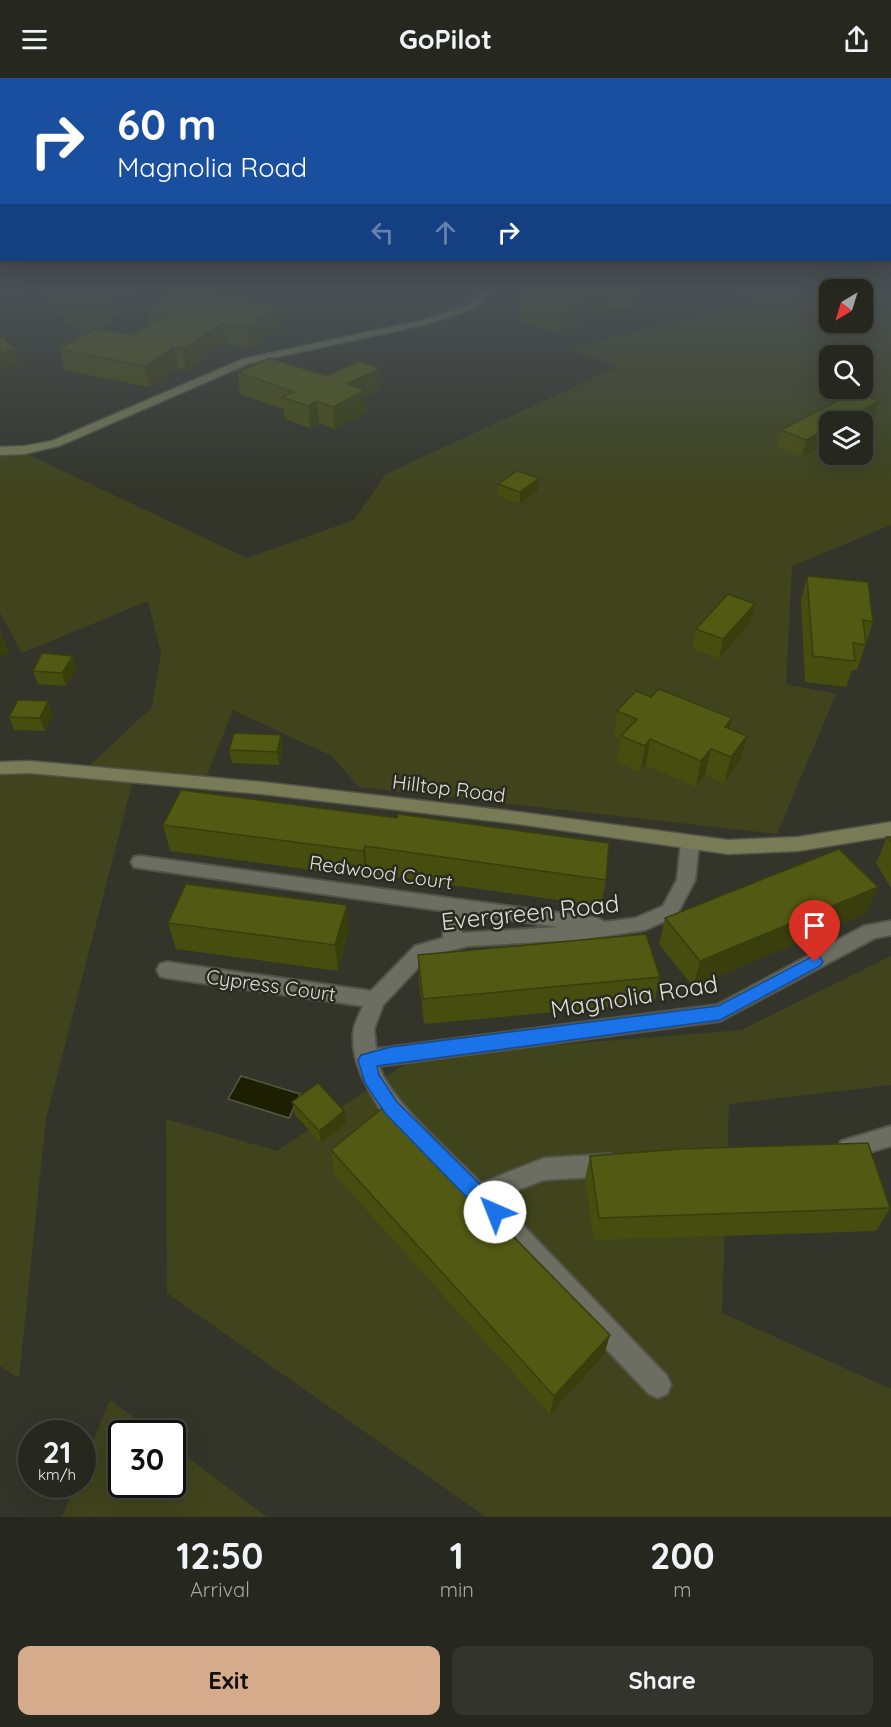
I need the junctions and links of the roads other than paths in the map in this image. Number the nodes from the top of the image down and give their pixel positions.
1 (255, 359) edge
2 (0, 451) edge
3 (0, 768) edge
4 (891, 829) edge
5 (690, 843) junction
6 (140, 862) dead end
7 (453, 905) junction
8 (616, 927) junction
9 (891, 928) edge
10 (452, 942) junction
11 (166, 970) dead end
12 (375, 1000) junction
13 (367, 1060) junction
14 (891, 1136) edge
15 (824, 1150) edge
16 (635, 1164) edge
17 (478, 1195) junction
18 (658, 1385) dead end

1 - 2 street
3 - 5 street, Hilltop Road
4 - 5 street, Hilltop Road
5 - 8 street, Evergreen Road
6 - 7 street, Redwood Court
7 - 8 street, Redwood Court
7 - 10 street
8 - 10 street, Evergreen Road
9 - 13 street, Magnolia Road
10 - 12 street, Evergreen Road
11 - 12 street, Cypress Court
12 - 13 street, Evergreen Road
13 - 17 street, Evergreen Road
14 - 15 street
16 - 17 street
17 - 18 street, Evergreen Road

